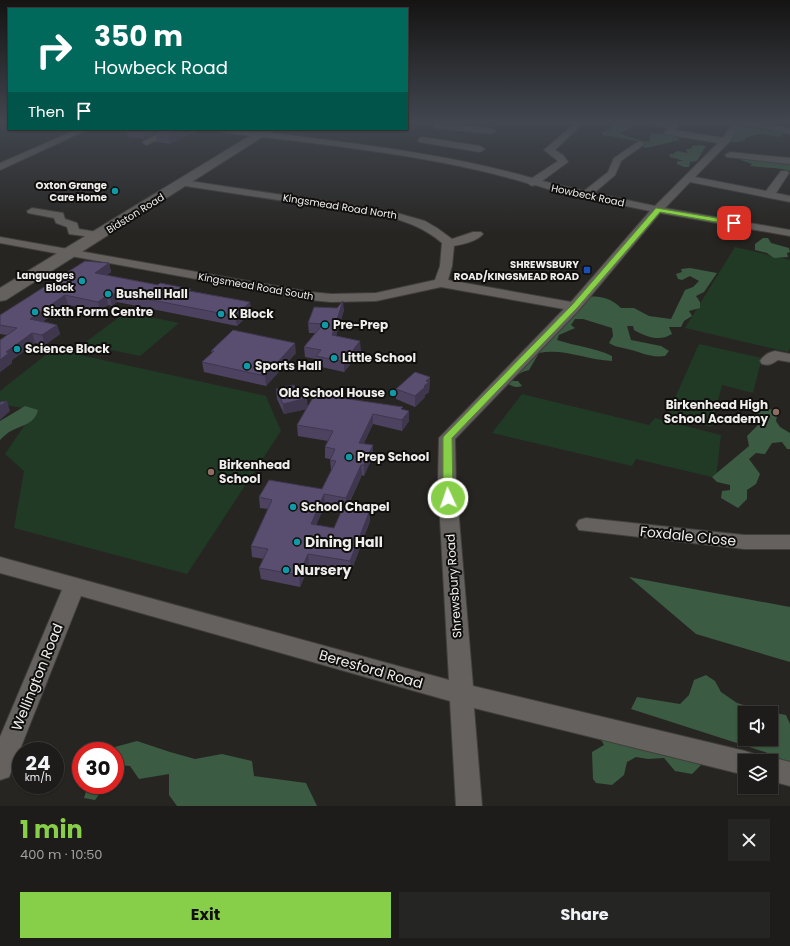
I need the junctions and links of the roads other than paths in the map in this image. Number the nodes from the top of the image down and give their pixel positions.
1 (14, 161) edge
2 (219, 161) edge
3 (443, 161) edge
4 (562, 161) edge
5 (617, 161) edge
6 (707, 161) edge
7 (0, 167) edge
8 (784, 173) dead end
9 (689, 179) junction
10 (183, 183) junction
11 (532, 183) junction
12 (587, 194) junction
13 (769, 195) junction
14 (790, 199) edge
15 (658, 209) junction
16 (32, 211) dead end
17 (790, 233) edge
18 (100, 234) junction
19 (478, 234) dead end
20 (0, 240) edge
21 (448, 244) junction
22 (71, 252) junction
23 (441, 283) junction
24 (0, 296) edge
25 (574, 307) junction
26 (790, 358) edge
27 (767, 361) dead end
28 (586, 525) dead end
29 (790, 542) edge
30 (0, 565) edge
31 (74, 586) junction
32 (462, 694) junction
33 (738, 761) edge
34 (0, 768) edge
35 (778, 771) edge
36 (790, 774) edge
37 (469, 806) edge

1 - 7 street
2 - 10 main road, Bidston Road
3 - 11 street, Howbeck Road
4 - 11 street
5 - 12 street
6 - 9 street, Shrewsbury Road
8 - 13 street
9 - 13 street
9 - 15 street, Shrewsbury Road
10 - 18 main road, Bidston Road
10 - 21 street, Kingsmead Road North
11 - 12 street, Howbeck Road
12 - 15 street, Howbeck Road
13 - 14 street
15 - 17 street, Howbeck Road
15 - 25 street, Shrewsbury Road
16 - 18 street
18 - 22 main road, Bidston Road
19 - 21 street
20 - 22 street, Kingsmead Road South
21 - 23 street
22 - 23 street, Kingsmead Road South
22 - 24 main road, Bidston Road
23 - 25 street
25 - 32 street, Shrewsbury Road
26 - 27 street
28 - 29 street, Foxdale Close
30 - 31 street, Beresford Road
31 - 32 street, Beresford Road
31 - 34 street, Wellington Road
32 - 33 street, Beresford Road
32 - 37 street, Shrewsbury Road
35 - 36 street

